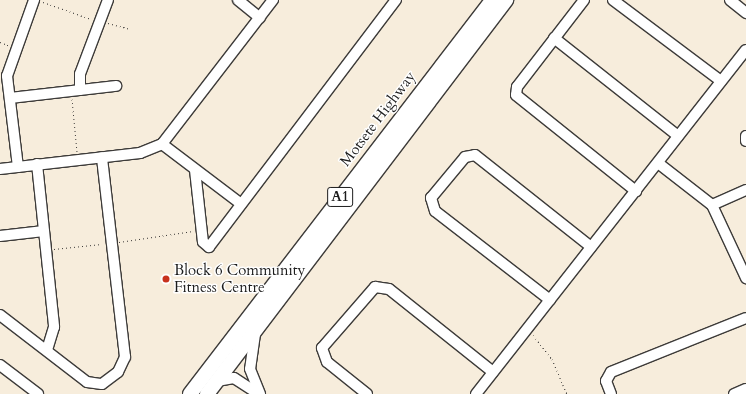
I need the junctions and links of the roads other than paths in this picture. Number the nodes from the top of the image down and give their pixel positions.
1 (36, 0) edge
2 (108, 0) edge
3 (238, 0) edge
4 (273, 0) edge
5 (396, 0) edge
6 (492, 0) edge
7 (506, 0) edge
8 (584, 0) edge
9 (613, 0) edge
10 (730, 0) edge
11 (746, 13) edge
12 (260, 18) junction
13 (554, 38) junction
14 (746, 50) edge
15 (721, 82) junction
16 (116, 86) dead end
17 (76, 90) junction
18 (10, 98) junction
19 (678, 136) junction
20 (746, 136) edge
21 (746, 141) edge
22 (162, 144) junction
23 (102, 157) junction
24 (658, 163) junction
25 (37, 164) junction
26 (18, 167) junction
27 (0, 169) edge
28 (195, 170) junction
29 (636, 190) junction
30 (746, 190) edge
31 (241, 204) junction
32 (712, 206) junction
33 (44, 231) junction
34 (0, 236) edge
35 (591, 247) junction
36 (744, 267) edge
37 (746, 278) edge
38 (550, 300) junction
39 (0, 315) edge
40 (746, 318) edge
41 (256, 330) junction
42 (47, 350) junction
43 (0, 365) edge
44 (493, 372) junction
45 (216, 381) junction
46 (746, 389) edge
47 (38, 394) edge
48 (190, 394) edge
49 (207, 394) edge
50 (260, 394) edge
51 (367, 394) edge
52 (476, 394) edge
53 (611, 394) edge
54 (734, 394) edge

1 - 18 street
2 - 17 street
3 - 12 street
4 - 12 street
5 - 31 street
6 - 48 highway, Motsete Highway / A1
7 - 41 highway, Motsete Highway / A1
8 - 13 street
9 - 15 street
10 - 11 street
12 - 22 street
13 - 19 street
13 - 29 street
14 - 15 street
15 - 19 street
16 - 17 street
17 - 18 street
18 - 26 street
19 - 24 street
20 - 21 street
22 - 23 street
22 - 28 street
23 - 25 street
23 - 42 street
24 - 29 street
24 - 32 street
25 - 26 street
25 - 33 street
26 - 27 street
28 - 31 street
28 - 31 street
29 - 35 street
30 - 32 street
32 - 36 street
33 - 34 street
33 - 42 street
35 - 38 street
35 - 38 street
36 - 37 street
38 - 44 street
39 - 42 street
40 - 53 street
41 - 45 highway, Motsete Highway / A1
41 - 50 street
43 - 47 street
44 - 51 street
44 - 52 street
45 - 49 highway, Motsete Highway / A1
45 - 50 street
46 - 54 street

